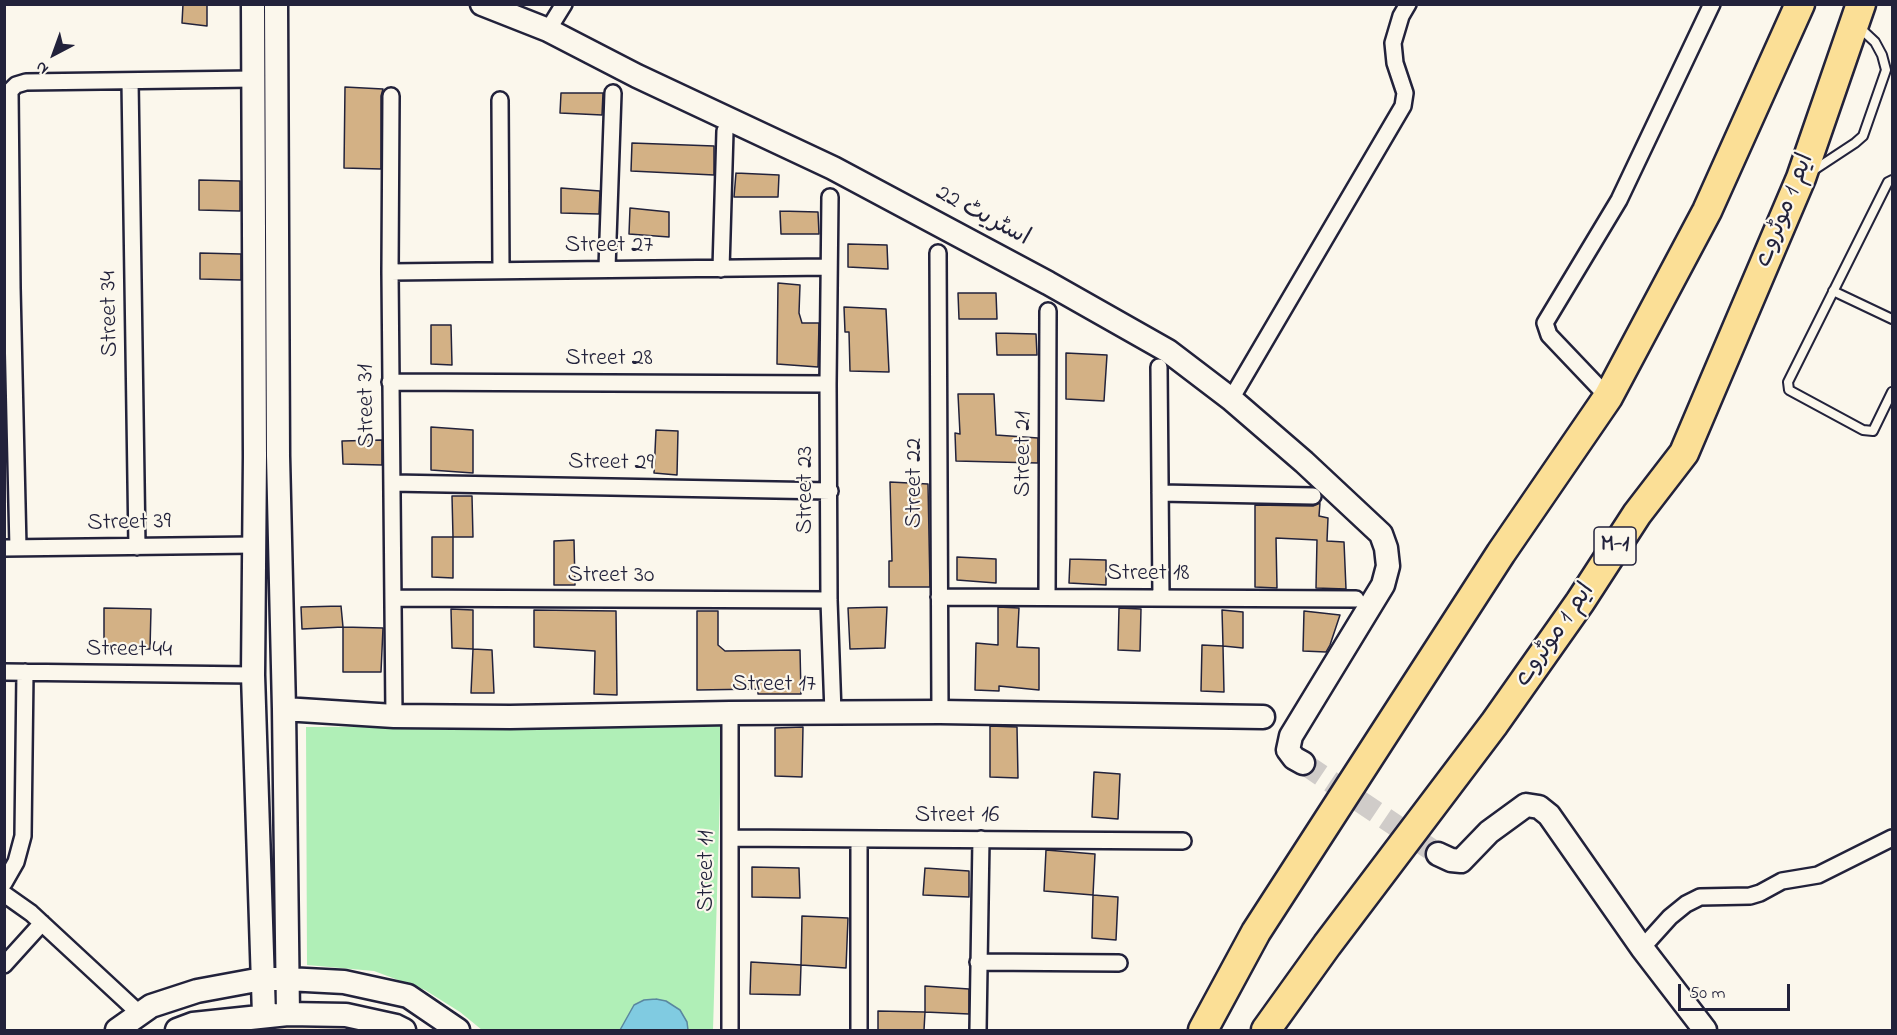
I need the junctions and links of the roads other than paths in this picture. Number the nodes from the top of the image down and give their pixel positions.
1 (253, 4) edge
2 (276, 4) edge
3 (482, 4) edge
4 (564, 4) edge
5 (1408, 4) edge
6 (1712, 4) edge
7 (1800, 4) edge
8 (1858, 14) edge
9 (548, 30) junction
10 (254, 79) junction
11 (130, 81) junction
12 (613, 93) dead end
13 (391, 96) dead end
14 (500, 100) dead end
15 (724, 130) dead end
16 (1801, 178) junction
17 (1893, 180) edge
18 (830, 197) dead end
19 (938, 253) dead end
20 (829, 267) junction
21 (607, 268) junction
22 (721, 269) junction
23 (501, 270) junction
24 (390, 272) junction
25 (1833, 291) junction
26 (1048, 311) dead end
27 (1893, 319) edge
28 (1159, 367) dead end
29 (390, 382) junction
30 (828, 384) junction
31 (1893, 392) edge
32 (1608, 397) junction
33 (1232, 399) junction
34 (278, 456) junction
35 (255, 457) junction
36 (392, 483) junction
37 (830, 491) junction
38 (1160, 493) junction
39 (1313, 496) dead end
40 (254, 545) junction
41 (137, 547) junction
42 (11, 548) edge
43 (939, 597) junction
44 (1047, 597) junction
45 (1161, 597) junction
46 (393, 598) junction
47 (1356, 599) dead end
48 (829, 600) junction
49 (4, 672) edge
50 (25, 672) junction
51 (253, 675) junction
52 (285, 709) junction
53 (730, 712) junction
54 (833, 712) junction
55 (940, 712) junction
56 (394, 716) junction
57 (1263, 717) dead end
58 (1303, 763) tunnel mouth
59 (731, 838) junction
60 (1893, 838) edge
61 (981, 839) junction
62 (859, 840) junction
63 (1183, 841) dead end
64 (1438, 854) tunnel mouth
65 (4, 883) edge
66 (4, 894) edge
67 (42, 923) junction
68 (1642, 948) junction
69 (978, 962) junction
70 (1119, 963) dead end
71 (4, 965) edge
72 (262, 979) junction
73 (286, 979) junction
74 (140, 1014) junction
75 (288, 1014) junction
76 (264, 1015) junction
77 (368, 1025) edge
78 (117, 1030) edge
79 (177, 1030) edge
80 (404, 1030) edge
81 (458, 1030) edge
82 (730, 1030) edge
83 (859, 1030) edge
84 (978, 1030) edge
85 (1203, 1030) edge
86 (1266, 1030) edge
87 (1705, 1030) edge

1 - 10 street
2 - 34 street
3 - 9 street, اسٹریٹ 22
4 - 9 street
5 - 33 street
6 - 32 street
7 - 32 highway
8 - 16 highway, ایم 1 موٹروے / M-1
8 - 16 lane
9 - 33 street, اسٹریٹ 22
10 - 11 street
10 - 35 street
11 - 41 street, Street 34
11 - 42 street
12 - 21 street
13 - 24 street, Street 31
14 - 23 street
15 - 22 street
16 - 86 highway, ایم 1 موٹروے / M-1
17 - 25 lane
18 - 20 street, Street 23
19 - 43 street, Street 22
20 - 22 street, Street 27
20 - 30 street, Street 23
21 - 22 street, Street 27
21 - 23 street, Street 27
23 - 24 street, Street 27
24 - 29 street, Street 31
25 - 27 lane
25 - 31 lane
26 - 44 street, Street 21
28 - 38 street
29 - 30 street, Street 28
29 - 36 street, Street 31
30 - 37 street, Street 23
32 - 85 highway
33 - 58 street, اسٹریٹ 22
34 - 35 street
34 - 52 street
35 - 40 street
36 - 37 street, Street 29
36 - 46 street, Street 31
37 - 48 street, Street 23
38 - 39 street
38 - 45 street
40 - 41 street, Street 39
40 - 51 street
41 - 42 street, Street 39
43 - 44 street, Street 18
43 - 55 street, Street 22
44 - 45 street, Street 18
45 - 47 street, Street 18
46 - 48 street, Street 30
46 - 56 street, Street 31
48 - 54 street, Street 23
49 - 50 street, Street 44
50 - 51 street, Street 44
50 - 65 street
51 - 72 street
52 - 56 street, Street 17
52 - 73 street
53 - 54 street, Street 17
53 - 56 street, Street 17
53 - 59 street, Street 11
54 - 55 street, Street 17
55 - 57 street, Street 17
59 - 62 street, Street 16
59 - 82 street, Street 11
60 - 68 street
61 - 62 street, Street 16
61 - 63 street, Street 16
61 - 69 street
62 - 83 street
64 - 68 street
66 - 67 street
67 - 71 street
67 - 74 street
68 - 87 street
69 - 70 street
69 - 84 street
72 - 73 street
72 - 74 street
72 - 76 street
73 - 75 street
73 - 81 street
74 - 78 street
75 - 76 street
75 - 77 street
76 - 79 street
77 - 80 street

